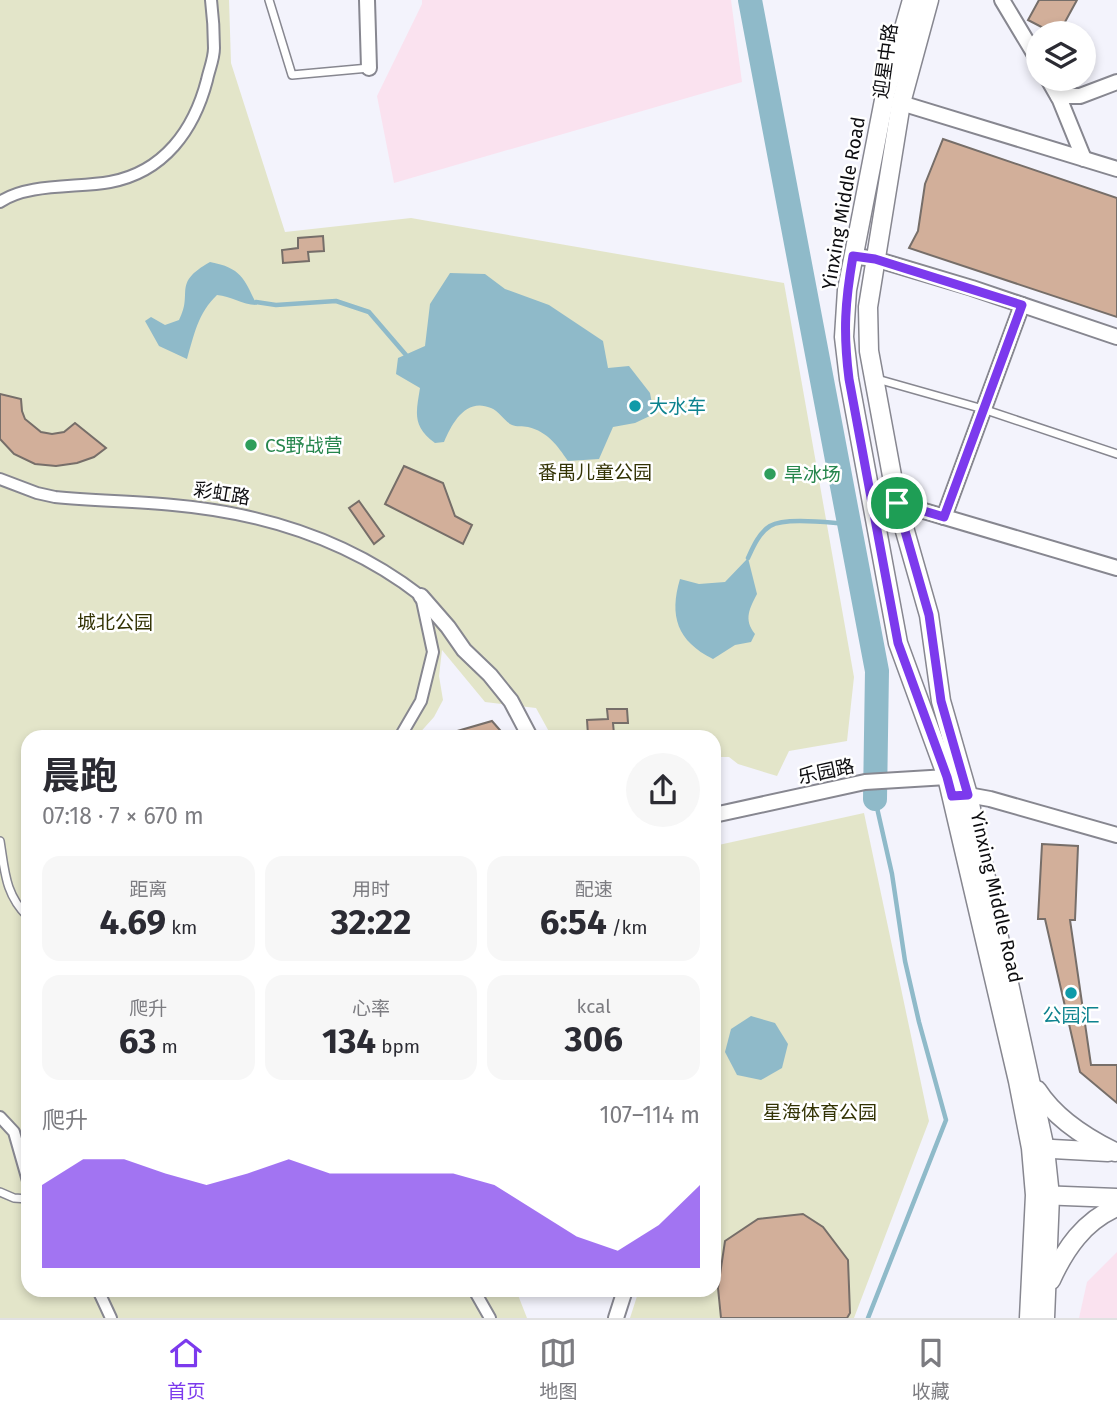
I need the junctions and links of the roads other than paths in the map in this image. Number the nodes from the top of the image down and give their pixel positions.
1 (211, 0) edge
2 (269, 0) edge
3 (367, 0) edge
4 (914, 0) edge
5 (929, 0) edge
6 (1002, 0) edge
7 (1026, 40) edge
8 (369, 68) joint
9 (1117, 82) edge
10 (1055, 91) edge
11 (1058, 96) junction
12 (901, 103) junction
13 (1084, 159) junction
14 (1117, 169) edge
15 (0, 202) edge
16 (853, 256) junction
17 (875, 259) junction
18 (1022, 305) junction
19 (1117, 337) edge
20 (876, 379) junction
21 (984, 409) junction
22 (1117, 454) edge
23 (0, 479) edge
24 (897, 503) junction
25 (944, 517) junction
26 (1117, 568) edge
27 (421, 596) junction
28 (404, 730) edge
29 (526, 730) edge
30 (947, 777) junction
31 (960, 795) junction
32 (721, 813) edge
33 (1117, 835) edge
34 (0, 841) edge
35 (21, 910) edge
36 (1030, 1079) junction
37 (0, 1117) edge
38 (1038, 1148) junction
39 (1116, 1152) edge
40 (21, 1156) edge
41 (0, 1192) edge
42 (1043, 1196) junction
43 (21, 1198) edge
44 (1117, 1198) edge
45 (1117, 1207) edge
46 (1046, 1290) junction
47 (101, 1297) edge
48 (478, 1297) edge
49 (622, 1297) edge
50 (111, 1318) edge
51 (490, 1318) edge
52 (615, 1318) edge
53 (1029, 1318) edge
54 (1045, 1318) edge

1 - 15 street
2 - 8 lane
3 - 8 street
4 - 12 street, 迎星中路
4 - 16 street, Yinxing Middle Road
5 - 12 street, Yinxing Middle Road
6 - 7 street
9 - 11 street
10 - 11 street
11 - 13 street
12 - 13 street
12 - 16 street, 迎星中路
12 - 17 street, Yinxing Middle Road
13 - 14 street
16 - 17 street
16 - 30 street, Yinxing Middle Road
17 - 18 street
17 - 20 street, Yinxing Middle Road
18 - 19 street
18 - 21 street
20 - 21 lane
20 - 24 street, Yinxing Middle Road
21 - 22 lane
21 - 25 street
23 - 27 street, 彩虹路
24 - 25 street
24 - 31 street, Yinxing Middle Road
25 - 26 street
27 - 28 street
27 - 29 street, 彩虹路
30 - 31 street, Yinxing Middle Road
30 - 32 street, 乐园路
31 - 33 street
31 - 36 street, Yinxing Middle Road
31 - 38 street, Yinxing Middle Road
34 - 35 lane
36 - 38 street, Yinxing Middle Road
36 - 39 street
37 - 40 street
38 - 39 street
38 - 42 street, Yinxing Middle Road
41 - 43 lane
42 - 44 street
42 - 46 street, Yinxing Middle Road
42 - 53 street, Yinxing Middle Road
45 - 46 street
46 - 54 street, Yinxing Middle Road
47 - 50 street
48 - 51 street
49 - 52 street

